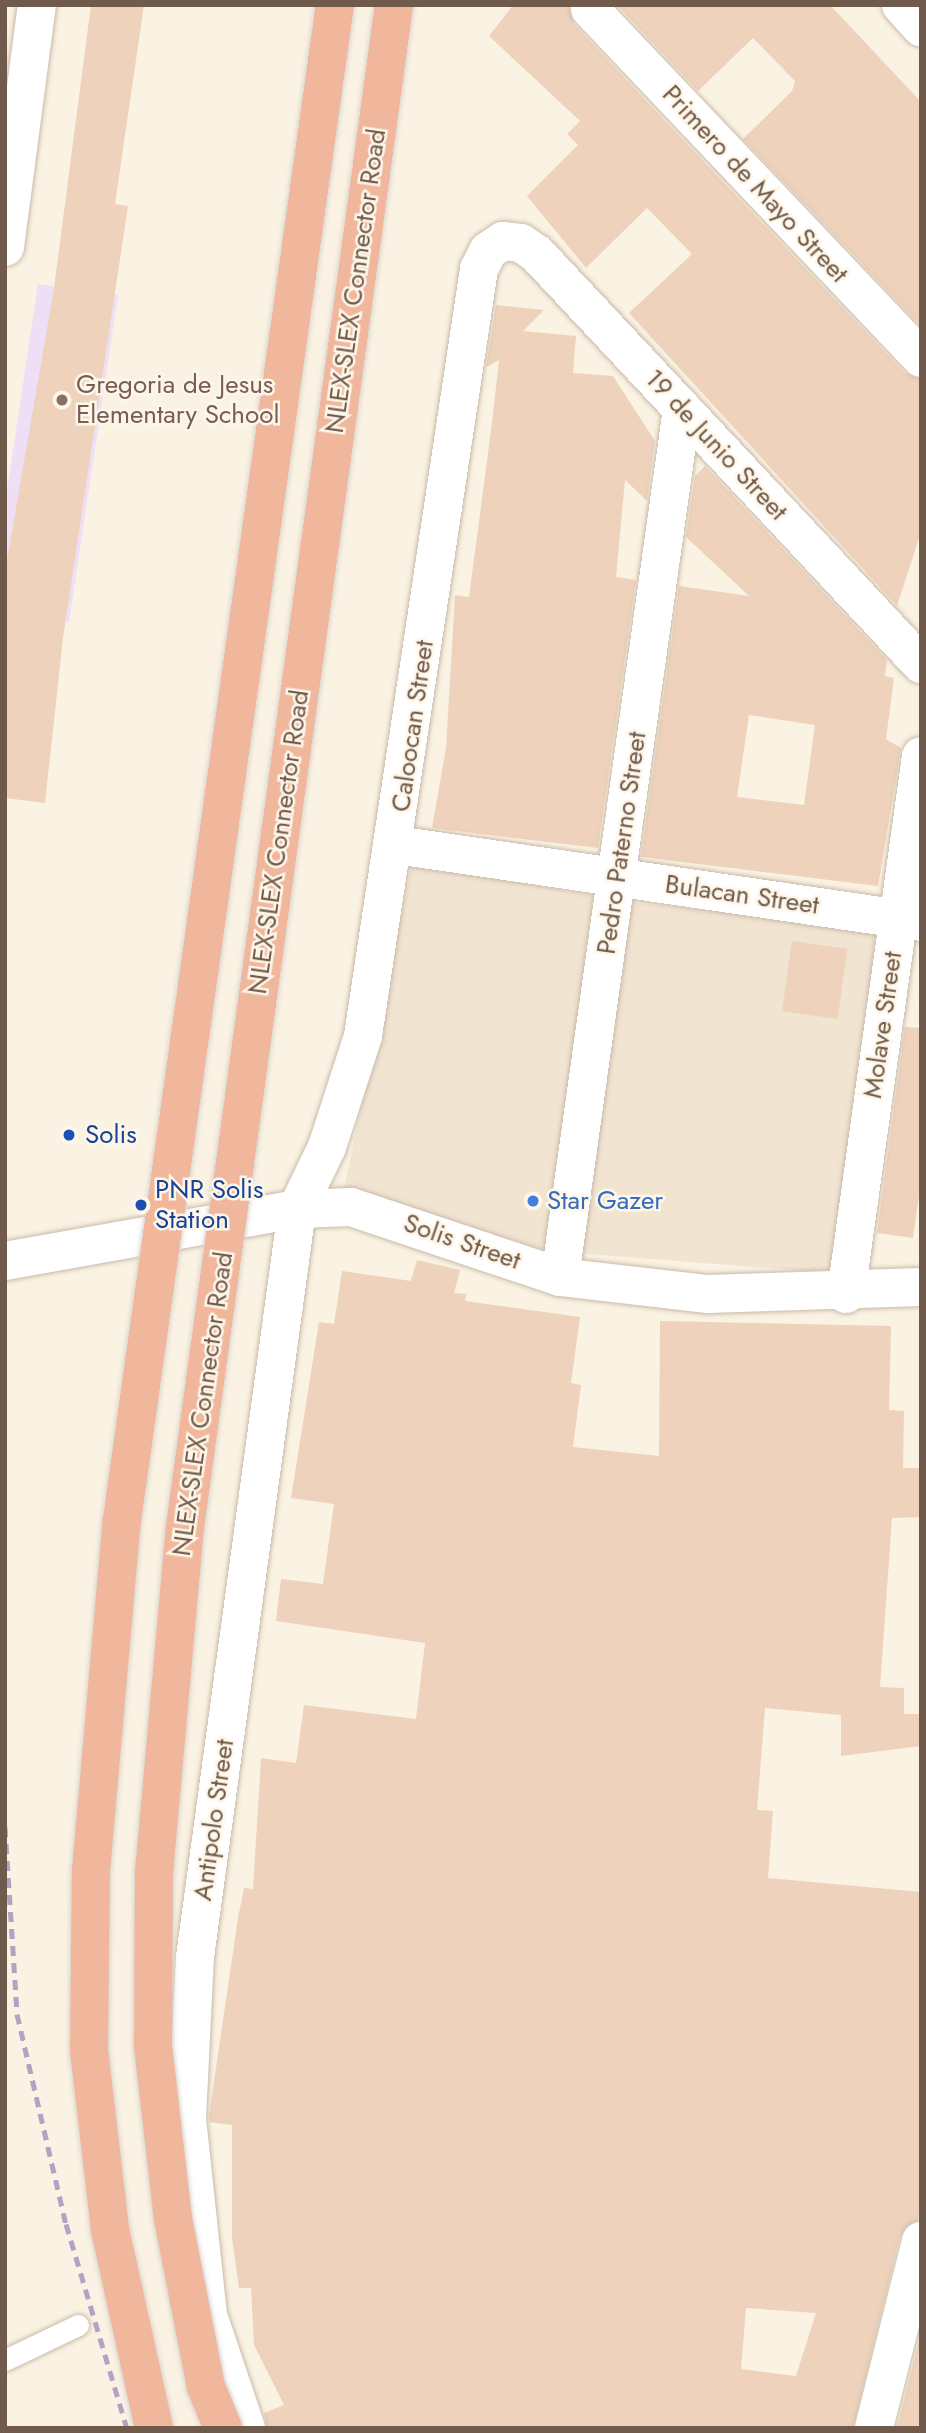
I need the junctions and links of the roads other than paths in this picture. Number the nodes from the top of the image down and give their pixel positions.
1 (37, 5) edge
2 (335, 5) edge
3 (394, 5) edge
4 (590, 9) dead end
5 (503, 241) joint
6 (5, 247) edge
7 (921, 358) edge
8 (682, 408) junction
9 (921, 664) edge
10 (921, 756) edge
11 (396, 845) junction
12 (618, 876) junction
13 (909, 920) edge
14 (297, 1209) junction
15 (5, 1261) edge
16 (560, 1277) junction
17 (921, 1287) edge
18 (846, 1294) junction
19 (921, 2241) edge
20 (78, 2325) dead end
21 (5, 2360) edge
22 (155, 2428) edge
23 (223, 2428) edge
24 (246, 2428) edge
25 (874, 2428) edge

1 - 6 street
2 - 22 highway, bridge
3 - 23 highway, NLEX-SLEX Connector Road, bridge
4 - 7 street, Primero de Mayo Street
5 - 8 street, 19 de Junio Street
5 - 11 street, Caloocan Street
8 - 9 street, 19 de Junio Street
8 - 12 street, Pedro Paterno Street
10 - 13 street, Molave Street
11 - 12 street, Bulacan Street
11 - 14 street, Caloocan Street
12 - 13 street, Bulacan Street
12 - 16 street, Pedro Paterno Street
13 - 18 street, Molave Street
14 - 15 street, Solis Street
14 - 16 street, Solis Street
14 - 24 street, Antipolo Street
16 - 18 street, Solis Street
17 - 18 street, Solis Street
19 - 25 street
20 - 21 lane

